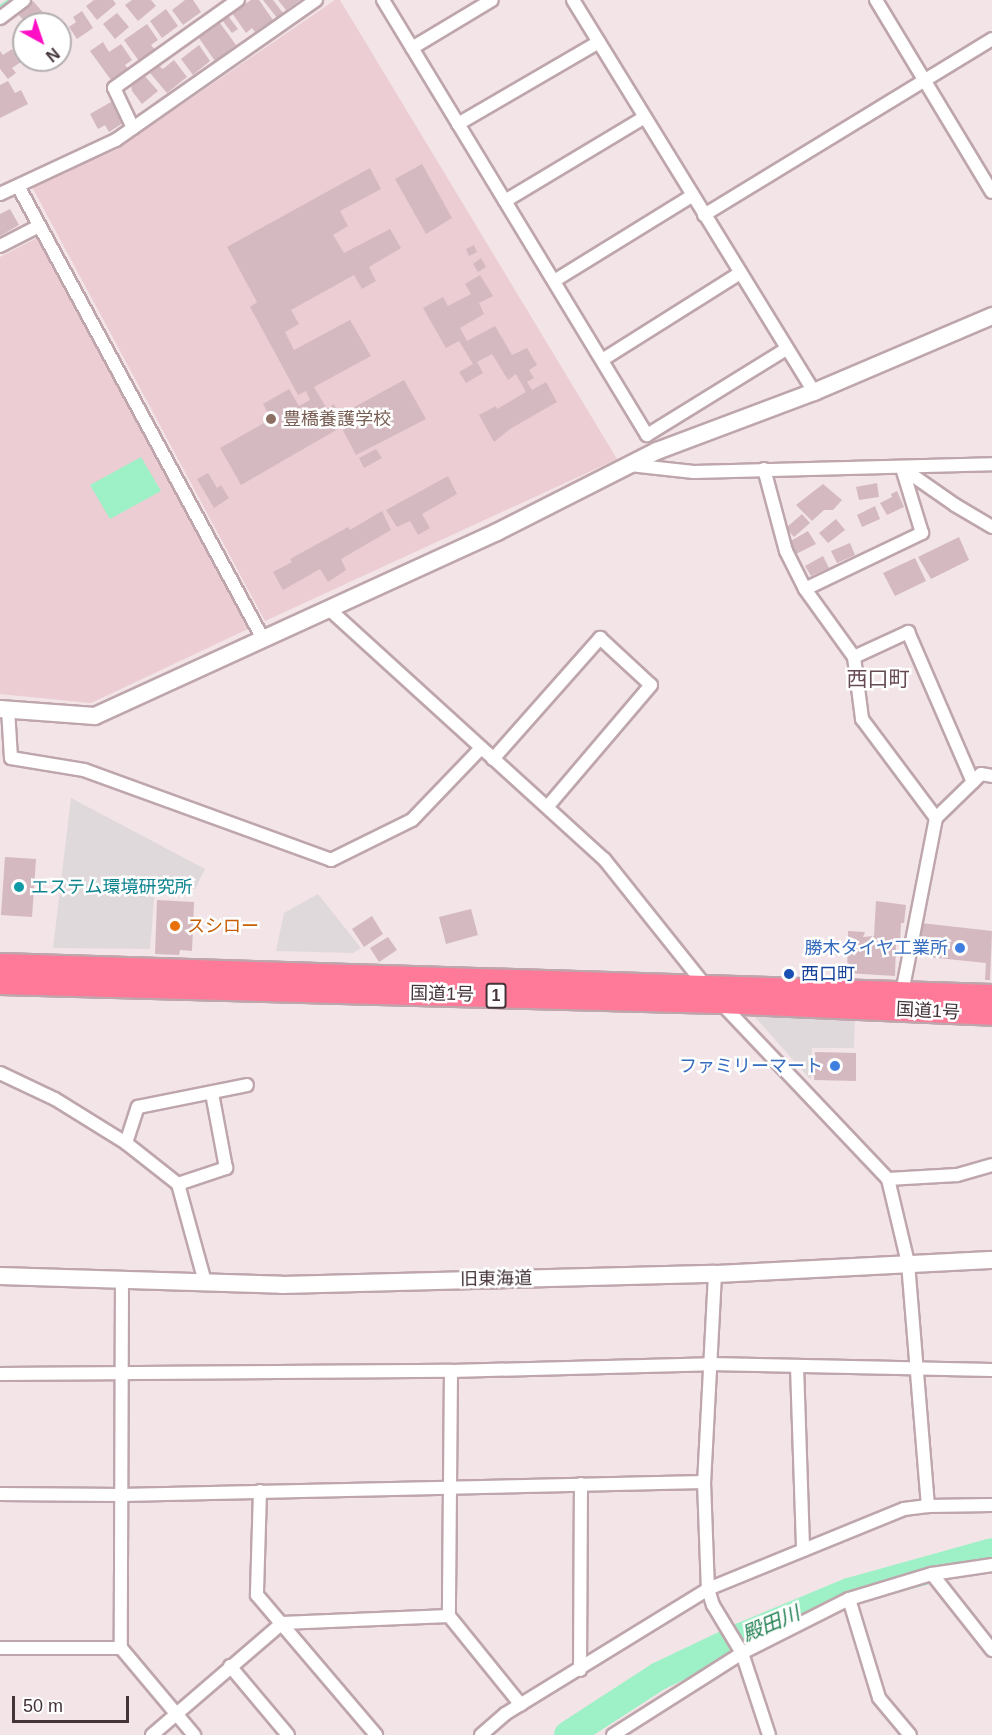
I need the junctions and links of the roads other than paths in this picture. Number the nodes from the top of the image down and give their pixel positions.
1 (24, 0) edge
2 (238, 0) edge
3 (316, 0) edge
4 (383, 0) edge
5 (492, 0) edge
6 (573, 0) edge
7 (876, 0) edge
8 (0, 18) edge
9 (992, 39) edge
10 (599, 42) junction
11 (412, 48) junction
12 (924, 80) junction
13 (645, 117) junction
14 (458, 124) junction
15 (133, 128) junction
16 (18, 186) junction
17 (992, 192) edge
18 (0, 194) edge
19 (693, 195) junction
20 (505, 201) junction
21 (704, 215) junction
22 (39, 226) junction
23 (0, 246) edge
24 (740, 273) junction
25 (554, 281) junction
26 (992, 316) edge
27 (786, 349) junction
28 (602, 360) junction
29 (814, 392) junction
30 (992, 464) edge
31 (629, 465) junction
32 (902, 468) junction
33 (764, 469) junction
34 (992, 527) edge
35 (805, 590) junction
36 (329, 609) junction
37 (263, 639) junction
38 (854, 657) junction
39 (4, 709) edge
40 (481, 747) junction
41 (493, 759) junction
42 (992, 776) edge
43 (973, 782) junction
44 (547, 807) junction
45 (936, 818) junction
46 (0, 964) edge
47 (0, 983) edge
48 (704, 985) junction
49 (902, 993) junction
50 (992, 995) edge
51 (720, 1002) junction
52 (992, 1014) edge
53 (0, 1073) edge
54 (247, 1084) dead end
55 (212, 1093) junction
56 (126, 1143) junction
57 (992, 1165) edge
58 (888, 1179) junction
59 (178, 1184) junction
60 (992, 1260) edge
61 (908, 1263) junction
62 (715, 1274) junction
63 (0, 1276) edge
64 (122, 1280) junction
65 (205, 1282) junction
66 (710, 1364) junction
67 (797, 1366) junction
68 (916, 1369) junction
69 (992, 1370) edge
70 (451, 1371) junction
71 (122, 1373) junction
72 (0, 1374) edge
73 (704, 1482) junction
74 (581, 1484) junction
75 (448, 1487) junction
76 (260, 1491) junction
77 (0, 1494) edge
78 (121, 1495) junction
79 (992, 1505) edge
80 (927, 1506) junction
81 (803, 1550) junction
82 (992, 1565) edge
83 (932, 1574) junction
84 (708, 1589) junction
85 (849, 1599) junction
86 (449, 1616) junction
87 (282, 1623) junction
88 (0, 1648) edge
89 (121, 1648) junction
90 (739, 1649) junction
91 (992, 1650) edge
92 (231, 1666) junction
93 (580, 1670) junction
94 (521, 1705) junction
95 (175, 1713) junction
96 (152, 1735) edge
97 (194, 1735) edge
98 (288, 1735) edge
99 (376, 1735) edge
100 (481, 1735) edge
101 (614, 1735) edge
102 (769, 1735) edge
103 (910, 1735) edge

1 - 8 street
2 - 15 street
3 - 15 street
4 - 11 street
5 - 11 street
6 - 10 street
7 - 12 street
9 - 12 street
10 - 13 street
10 - 14 street
11 - 14 street
12 - 17 street
12 - 21 street
13 - 19 street
13 - 20 street
14 - 20 street
15 - 16 street
16 - 18 street
16 - 22 street
19 - 21 street
19 - 25 street
20 - 25 street
21 - 24 street
22 - 23 street
22 - 37 street
24 - 27 street
24 - 28 street
25 - 28 street
26 - 29 street
27 - 28 street
27 - 29 street
29 - 31 street
30 - 32 street
31 - 33 street
31 - 36 street
32 - 33 street
32 - 34 street
32 - 35 street
33 - 35 street
35 - 38 street
36 - 37 street
36 - 40 street
37 - 39 street
38 - 43 street
38 - 45 street
39 - 40 street
40 - 41 street
41 - 44 street
41 - 44 street
42 - 43 street
43 - 45 street
44 - 48 street
45 - 49 street
46 - 48 highway, 国道1号 / 1
47 - 51 highway, 国道1号 / 1
48 - 49 highway, 国道1号 / 1
48 - 51 street
49 - 50 highway, 国道1号 / 1
51 - 52 highway, 国道1号 / 1
51 - 58 street
53 - 56 street
54 - 55 street
55 - 56 street
55 - 59 street
56 - 59 street
57 - 58 street
58 - 61 street
59 - 65 street
60 - 61 street, 旧東海道
61 - 62 street, 旧東海道
61 - 68 street
62 - 65 street, 旧東海道
62 - 66 street
63 - 64 street, 旧東海道
64 - 65 street, 旧東海道
64 - 71 street
66 - 67 street
66 - 70 street
66 - 73 street
67 - 68 street
67 - 81 street
68 - 69 street
68 - 80 street
70 - 71 street
70 - 75 street
71 - 72 street
71 - 78 street
73 - 74 street
73 - 84 street
74 - 75 street
74 - 93 street
75 - 76 street
75 - 86 street
76 - 78 street
76 - 87 street
77 - 78 street
78 - 89 street
79 - 80 street
80 - 81 street
81 - 84 street
82 - 83 street
83 - 85 street
83 - 91 street
84 - 90 street
84 - 93 street
85 - 90 street
85 - 103 street
86 - 87 street
86 - 94 street
87 - 92 street
87 - 99 street
88 - 89 street
89 - 95 street
90 - 101 street
90 - 102 street
92 - 95 street
92 - 98 street
93 - 94 street
94 - 100 street
95 - 96 street
95 - 97 street

